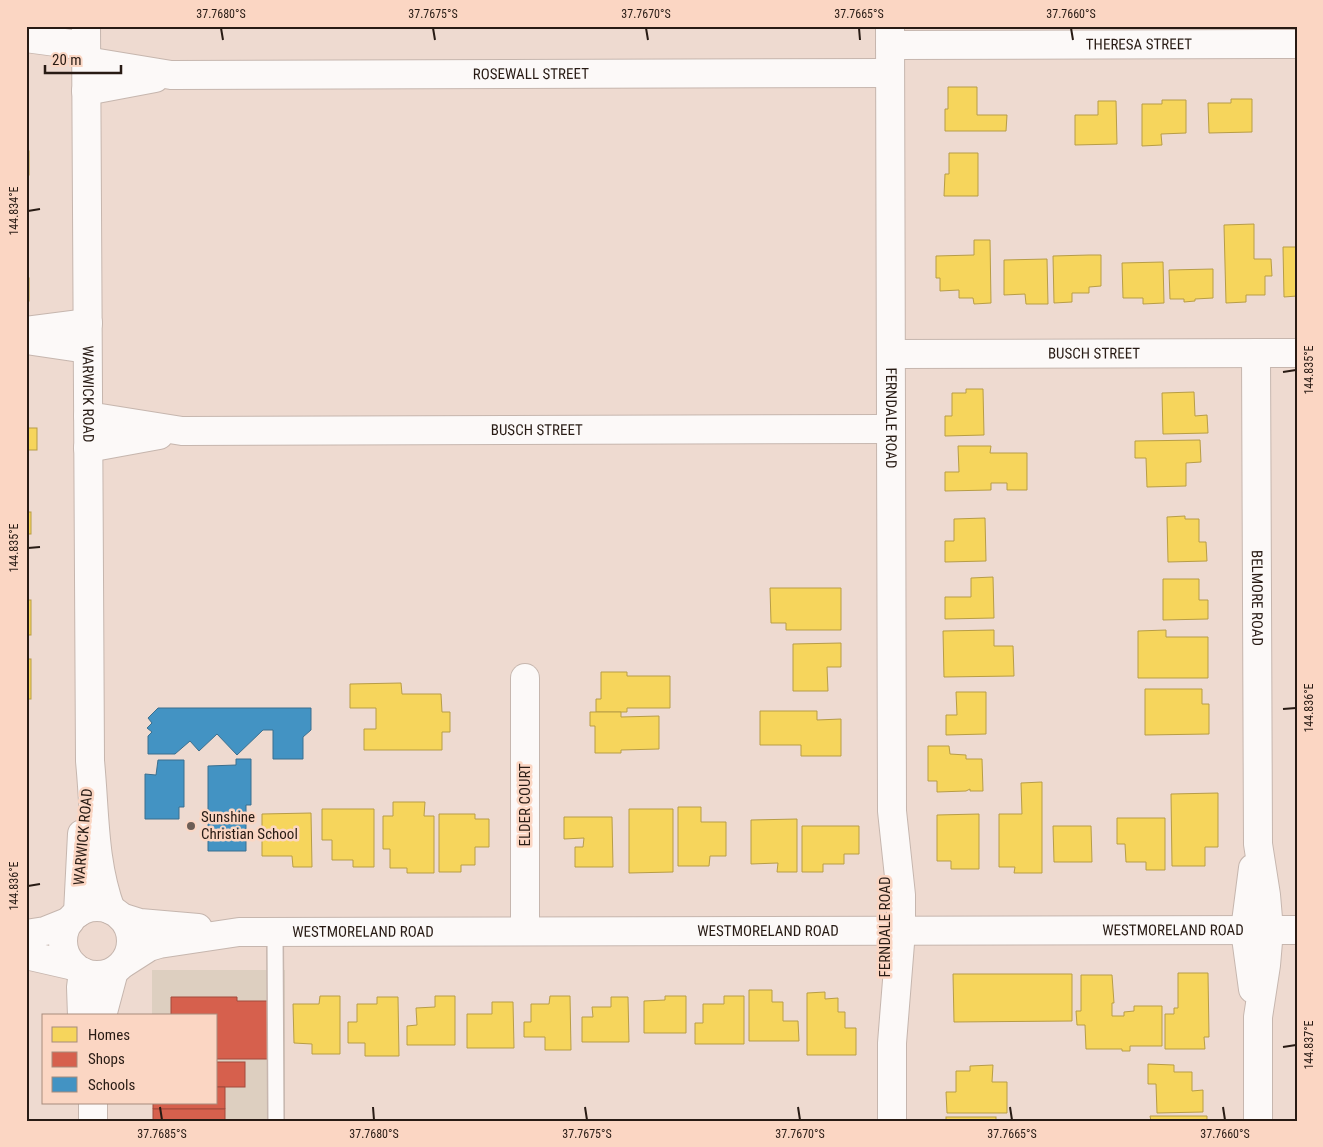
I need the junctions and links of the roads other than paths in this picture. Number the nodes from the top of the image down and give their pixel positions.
1 (47, 26) edge
2 (26, 30) edge
3 (890, 36) edge
4 (26, 38) edge
5 (86, 44) edge
6 (1297, 44) edge
7 (890, 73) junction
8 (171, 75) junction
9 (86, 91) junction
10 (26, 331) edge
11 (88, 336) junction
12 (26, 340) edge
13 (1256, 353) junction
14 (1297, 353) edge
15 (892, 354) junction
16 (88, 416) junction
17 (890, 429) junction
18 (182, 431) junction
19 (88, 448) junction
20 (525, 678) dead end
21 (90, 760) junction
22 (116, 913) junction
23 (74, 917) junction
24 (1257, 930) junction
25 (1297, 930) edge
26 (525, 931) junction
27 (892, 931) junction
28 (239, 932) junction
29 (275, 932) junction
30 (26, 934) edge
31 (26, 955) edge
32 (119, 967) junction
33 (78, 969) junction
34 (82, 1014) edge
35 (103, 1014) edge
36 (93, 1104) edge
37 (93, 1121) edge
38 (276, 1121) edge
39 (892, 1121) edge
40 (1258, 1121) edge

1 - 2 street
3 - 6 street, THERESA STREET
3 - 7 street, FERNDALE ROAD
4 - 5 street, ROSEWALL STREET
5 - 8 street, ROSEWALL STREET
5 - 9 street, WARWICK ROAD
7 - 8 street, ROSEWALL STREET
7 - 15 street, FERNDALE ROAD
8 - 9 street, ROSEWALL STREET
9 - 11 street, WARWICK ROAD
10 - 11 street
11 - 12 street
11 - 16 street, WARWICK ROAD
13 - 14 street, BUSCH STREET
13 - 15 street, BUSCH STREET
13 - 24 street, BELMORE ROAD
15 - 17 street, FERNDALE ROAD
16 - 18 street, BUSCH STREET
16 - 19 street, WARWICK ROAD
17 - 18 street, BUSCH STREET
17 - 27 street, FERNDALE ROAD
18 - 19 street, BUSCH STREET
19 - 21 street, WARWICK ROAD
20 - 26 street, ELDER COURT
21 - 22 street, WARWICK ROAD
21 - 23 street, WARWICK ROAD
22 - 23 street
22 - 28 street
22 - 32 street
23 - 30 street
23 - 33 street
24 - 25 street, WESTMORELAND ROAD
24 - 27 street, WESTMORELAND ROAD
24 - 40 street, BELMORE ROAD
26 - 27 street, WESTMORELAND ROAD
26 - 29 street, WESTMORELAND ROAD
27 - 39 street, FERNDALE ROAD
28 - 29 street, WESTMORELAND ROAD
28 - 32 street
29 - 38 lane
31 - 33 street
32 - 33 street
32 - 35 street
33 - 34 street
36 - 37 street

